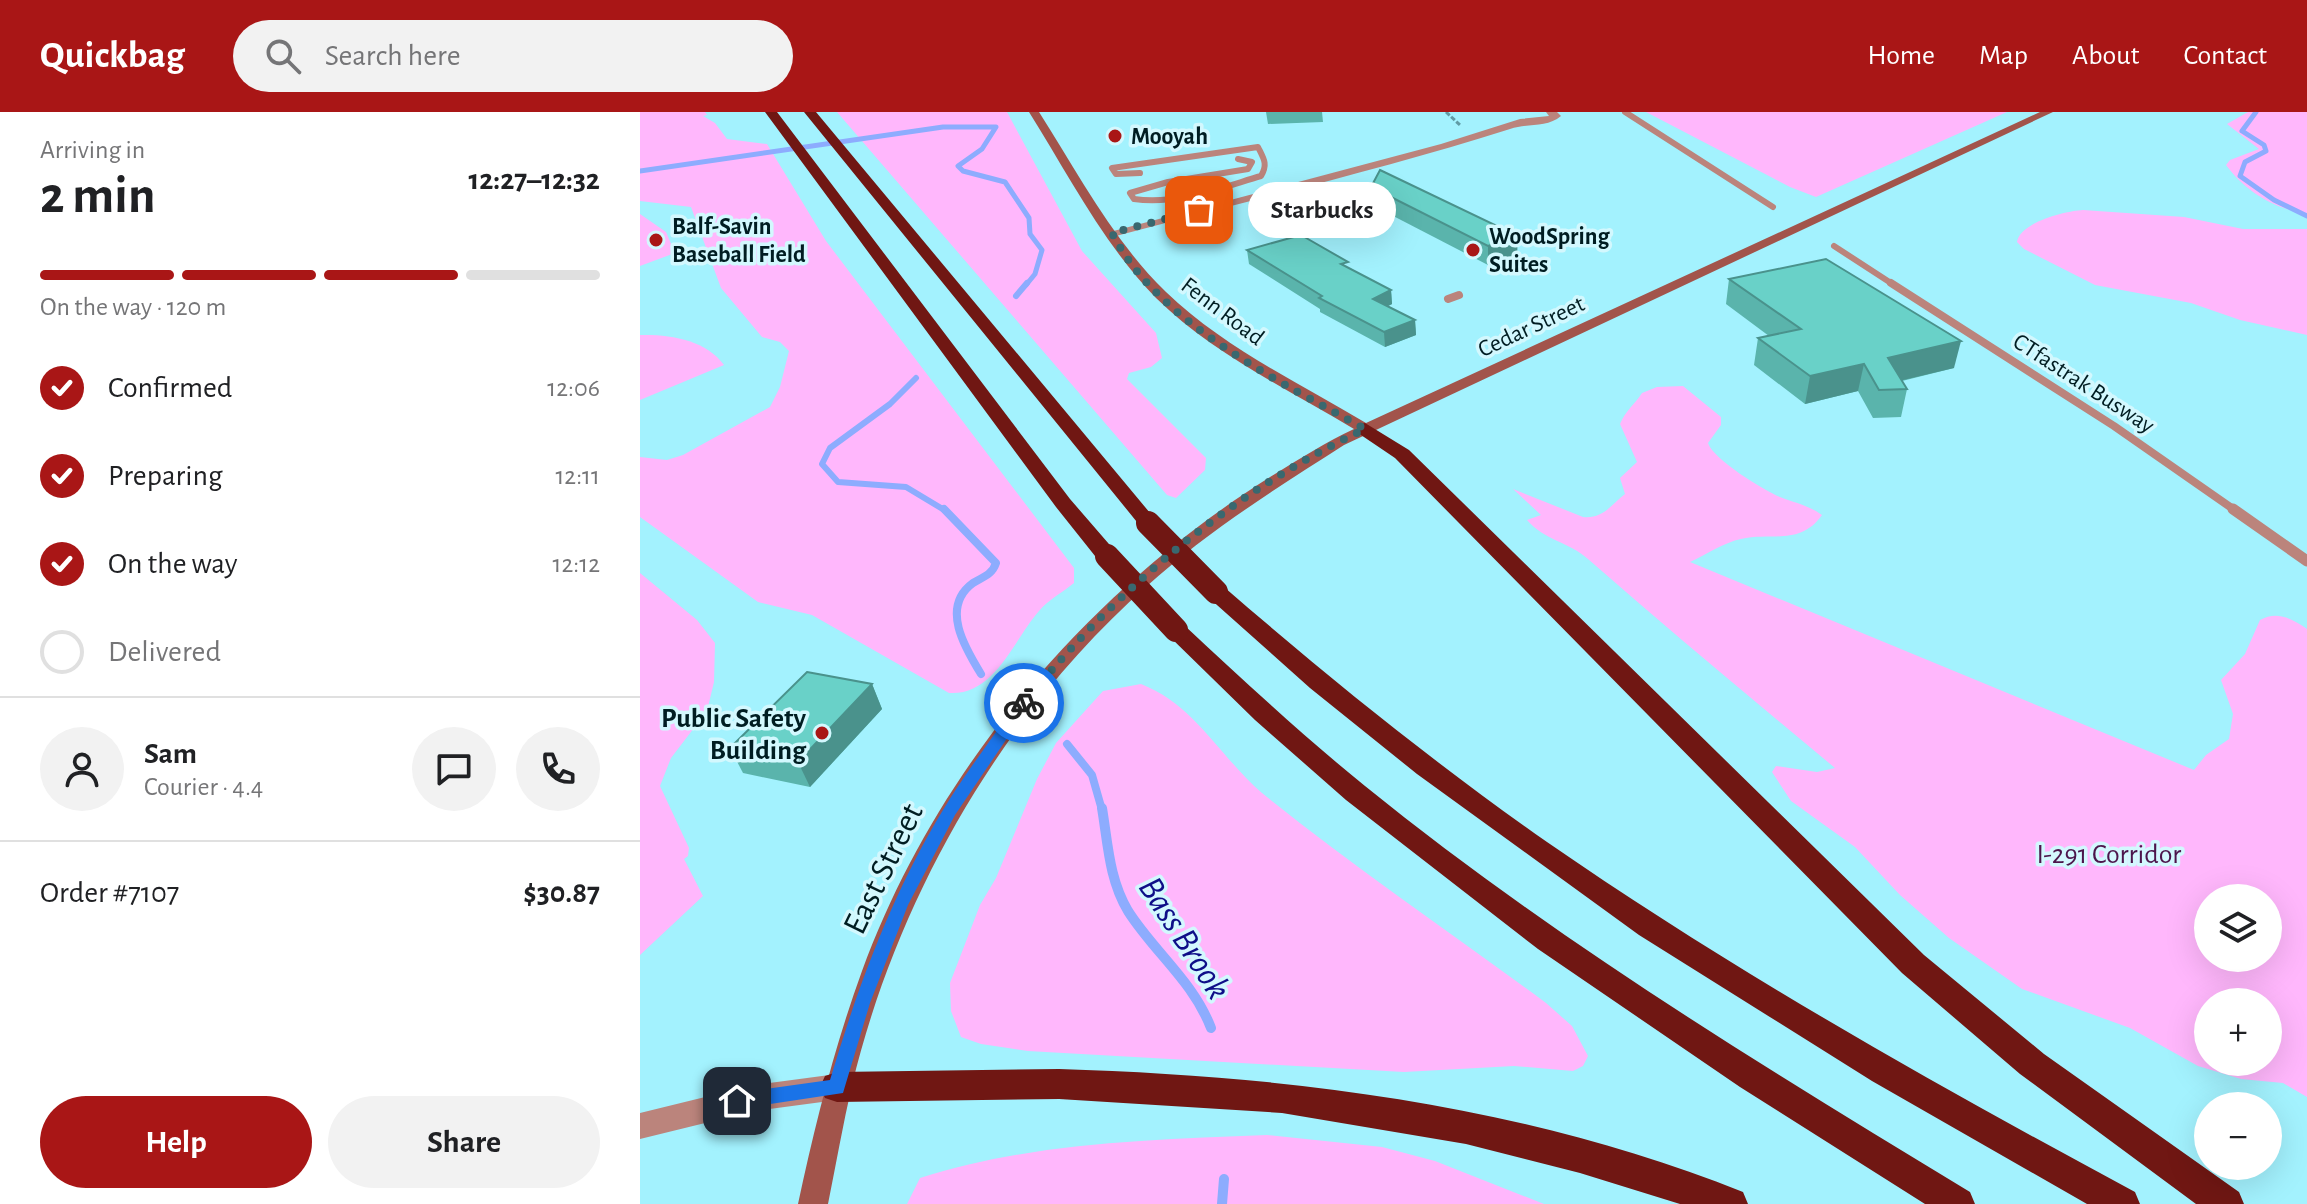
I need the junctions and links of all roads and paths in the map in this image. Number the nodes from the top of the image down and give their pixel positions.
1 (771, 112) edge
2 (810, 112) edge
3 (1034, 112) edge
4 (1551, 112) edge
5 (1625, 112) edge
6 (2048, 112) edge
7 (1522, 116) edge
8 (1238, 159) dead end
9 (1140, 173) dead end
10 (1261, 176) junction
11 (1265, 193) junction
12 (1773, 207) dead end
13 (1322, 213) dead end
14 (1306, 217) dead end
15 (1112, 233) junction
16 (1834, 246) dead end
17 (1459, 295) dead end
18 (1448, 299) dead end
19 (1365, 429) junction
20 (2307, 561) edge
21 (1108, 612) joint
22 (837, 1087) junction
23 (640, 1126) edge
24 (813, 1204) edge
25 (1730, 1204) edge
26 (1957, 1204) edge
27 (2122, 1204) edge
28 (2226, 1204) edge

1 - 26 highway, bridge
2 - 27 highway, bridge
3 - 15 main road, Fenn Road
4 - 7 street
5 - 12 lane
6 - 19 main road, Cedar Street
7 - 11 street
8 - 10 lane
9 - 10 lane
10 - 11 lane
11 - 15 street
13 - 14 lane
15 - 19 main road, Fenn Road
16 - 20 lane, CTfastrak Busway
17 - 18 lane
19 - 21 main road, Cedar Street
19 - 28 highway
21 - 22 main road, East Street
22 - 23 street
22 - 24 main road, East Street
22 - 25 highway

